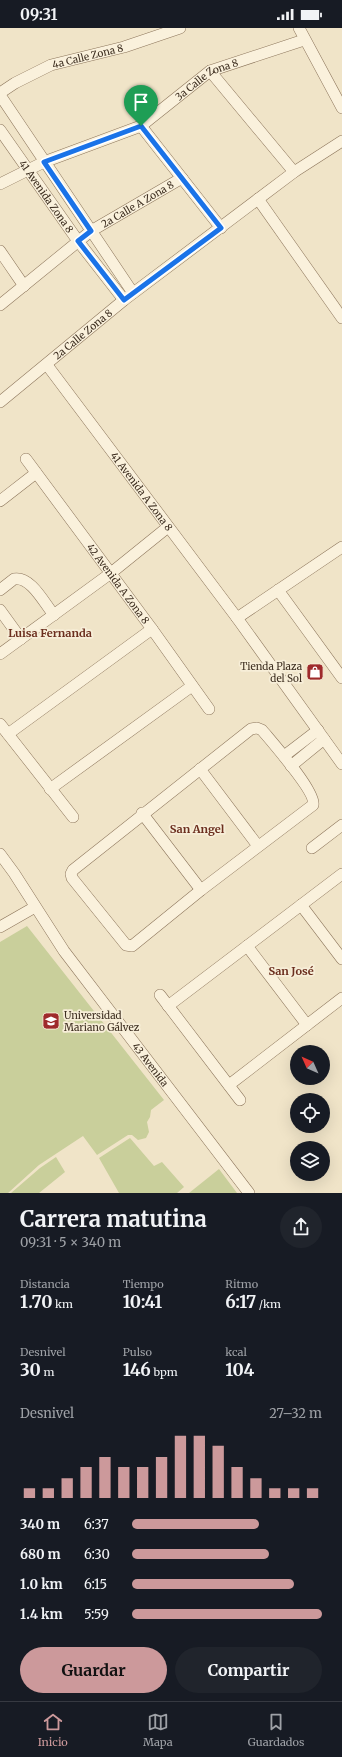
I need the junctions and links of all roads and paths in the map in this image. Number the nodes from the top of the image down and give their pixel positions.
1 (180, 28) edge
2 (299, 28) edge
3 (304, 40) junction
4 (210, 72) junction
5 (0, 94) edge
6 (342, 108) edge
7 (141, 126) junction
8 (0, 130) edge
9 (342, 141) edge
10 (44, 162) junction
11 (29, 170) junction
12 (294, 172) junction
13 (182, 178) junction
14 (0, 184) edge
15 (258, 199) junction
16 (221, 228) junction
17 (91, 231) junction
18 (78, 241) junction
19 (0, 251) edge
20 (10, 266) junction
21 (0, 271) edge
22 (24, 286) junction
23 (133, 293) junction
24 (124, 300) junction
25 (0, 305) edge
26 (342, 318) edge
27 (47, 365) junction
28 (0, 402) edge
29 (26, 459) dead end
30 (36, 473) junction
31 (0, 501) edge
32 (168, 527) junction
33 (342, 547) edge
34 (111, 573) junction
35 (0, 590) edge
36 (278, 590) junction
37 (0, 610) edge
38 (54, 615) junction
39 (237, 618) junction
40 (152, 629) junction
41 (21, 638) junction
42 (0, 654) edge
43 (342, 678) edge
44 (192, 686) junction
45 (209, 709) dead end
46 (0, 724) edge
47 (318, 730) junction
48 (8, 734) junction
49 (324, 739) junction
50 (284, 756) junction
51 (342, 764) edge
52 (291, 766) junction
53 (200, 769) junction
54 (50, 789) junction
55 (142, 813) junction
56 (73, 817) dead end
57 (342, 825) edge
58 (258, 846) junction
59 (312, 848) dead end
60 (0, 854) edge
61 (342, 874) edge
62 (201, 890) junction
63 (301, 905) junction
64 (35, 908) junction
65 (0, 927) edge
66 (247, 946) junction
67 (342, 959) edge
68 (160, 995) dead end
69 (342, 998) edge
70 (168, 1006) junction
71 (307, 1025) junction
72 (229, 1085) junction
73 (240, 1100) dead end
74 (250, 1193) edge

1 - 5 street, 4a Calle Zona 8
2 - 3 street
3 - 4 street, 3a Calle Zona 8
3 - 6 street
4 - 7 street, 3a Calle Zona 8
4 - 12 street
5 - 10 street, 41 Avenida Zona 8
7 - 10 street, 3a Calle Zona 8
7 - 13 street
8 - 11 street, 41 Avenida Zona 8
9 - 12 street, 2a Calle Zona 8
10 - 11 street, 3a Calle Zona 8
10 - 17 street, 41 Avenida Zona 8
11 - 14 street, 3a Calle Zona 8
11 - 18 street, 41 Avenida Zona 8
12 - 15 street, 2a Calle Zona 8
13 - 16 street
13 - 17 street, 2a Calle A Zona 8
15 - 16 street, 2a Calle Zona 8
15 - 26 street
16 - 23 street, 2a Calle Zona 8
17 - 18 street, 2a Calle A Zona 8
17 - 23 street, 41 Avenida Zona 8
18 - 22 street, 2a Calle A Zona 8
18 - 24 street, 41 Avenida Zona 8
19 - 20 street
20 - 21 street
20 - 22 street
22 - 25 street, 2a Calle A Zona 8
23 - 24 street, 2a Calle Zona 8
24 - 27 street, 2a Calle Zona 8
27 - 28 street, 2a Calle Zona 8
27 - 32 street, 41 Avenida A Zona 8
29 - 30 street, 42 Avenida A Zona 8
30 - 31 street
30 - 34 street, 42 Avenida A Zona 8
32 - 34 street
32 - 39 street, 41 Avenida A Zona 8
33 - 36 street
34 - 38 street
34 - 40 street, 42 Avenida A Zona 8
35 - 38 street
36 - 39 street
36 - 43 street
37 - 41 street
38 - 41 street
39 - 47 street
40 - 44 street, 42 Avenida A Zona 8
40 - 48 street
41 - 42 street
44 - 45 street, 42 Avenida A Zona 8
44 - 54 street
46 - 48 street
47 - 49 street
47 - 50 street
48 - 54 street
49 - 51 street
49 - 52 street
50 - 52 street
50 - 53 street
52 - 58 street
53 - 55 street
53 - 58 street
54 - 56 street
55 - 62 street
55 - 62 street
57 - 59 street
58 - 62 street
60 - 64 street, 43 Avenida
61 - 63 street
63 - 66 street
63 - 67 street
64 - 65 street
64 - 74 street, 43 Avenida
66 - 70 street
66 - 71 street
68 - 70 street
69 - 71 street
70 - 72 street
71 - 72 street
72 - 73 street

